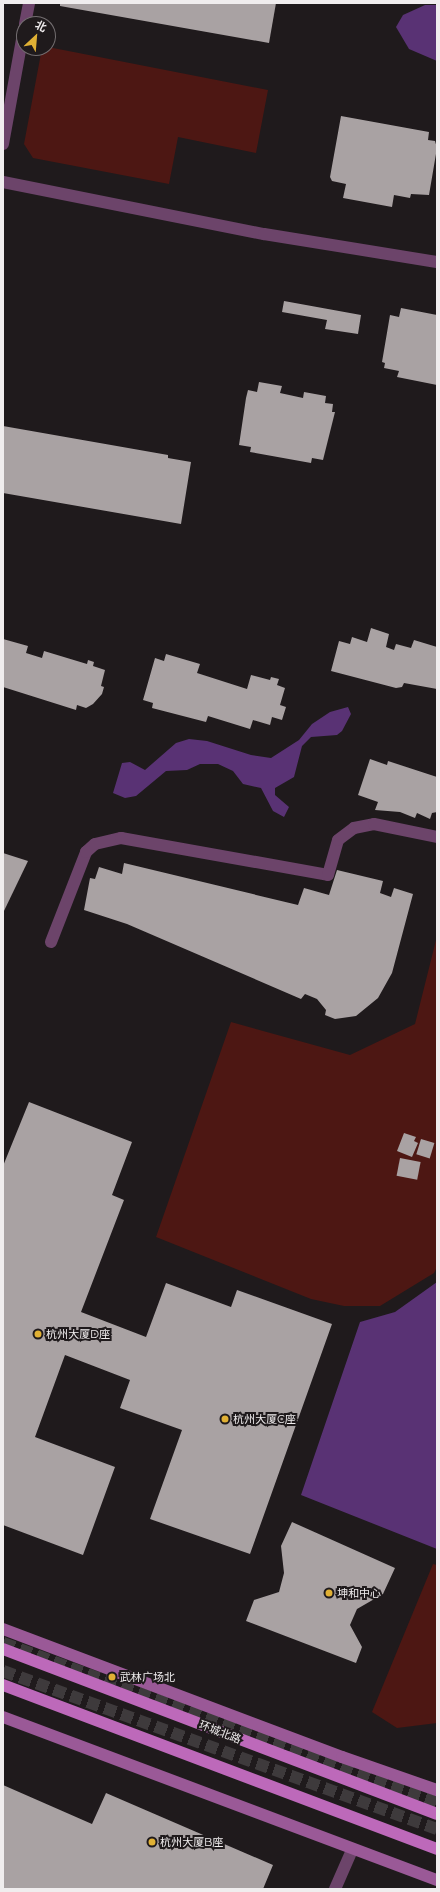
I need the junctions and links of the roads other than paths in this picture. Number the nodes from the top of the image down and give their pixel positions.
1 (29, 3) edge
2 (27, 16) edge
3 (19, 56) edge
4 (3, 144) edge
5 (3, 182) edge
6 (437, 262) edge
7 (437, 837) edge
8 (51, 942) dead end
9 (3, 1629) edge
10 (3, 1649) edge
11 (3, 1685) edge
12 (3, 1717) edge
13 (437, 1790) edge
14 (437, 1814) edge
15 (437, 1849) edge
16 (352, 1850) junction
17 (437, 1880) edge
18 (335, 1889) edge

1 - 2 street
3 - 4 street
5 - 6 street
7 - 8 street
9 - 13 main road, 环城北路
10 - 14 main road, 环城北路
11 - 15 main road
12 - 16 main road
16 - 17 main road
16 - 18 street

